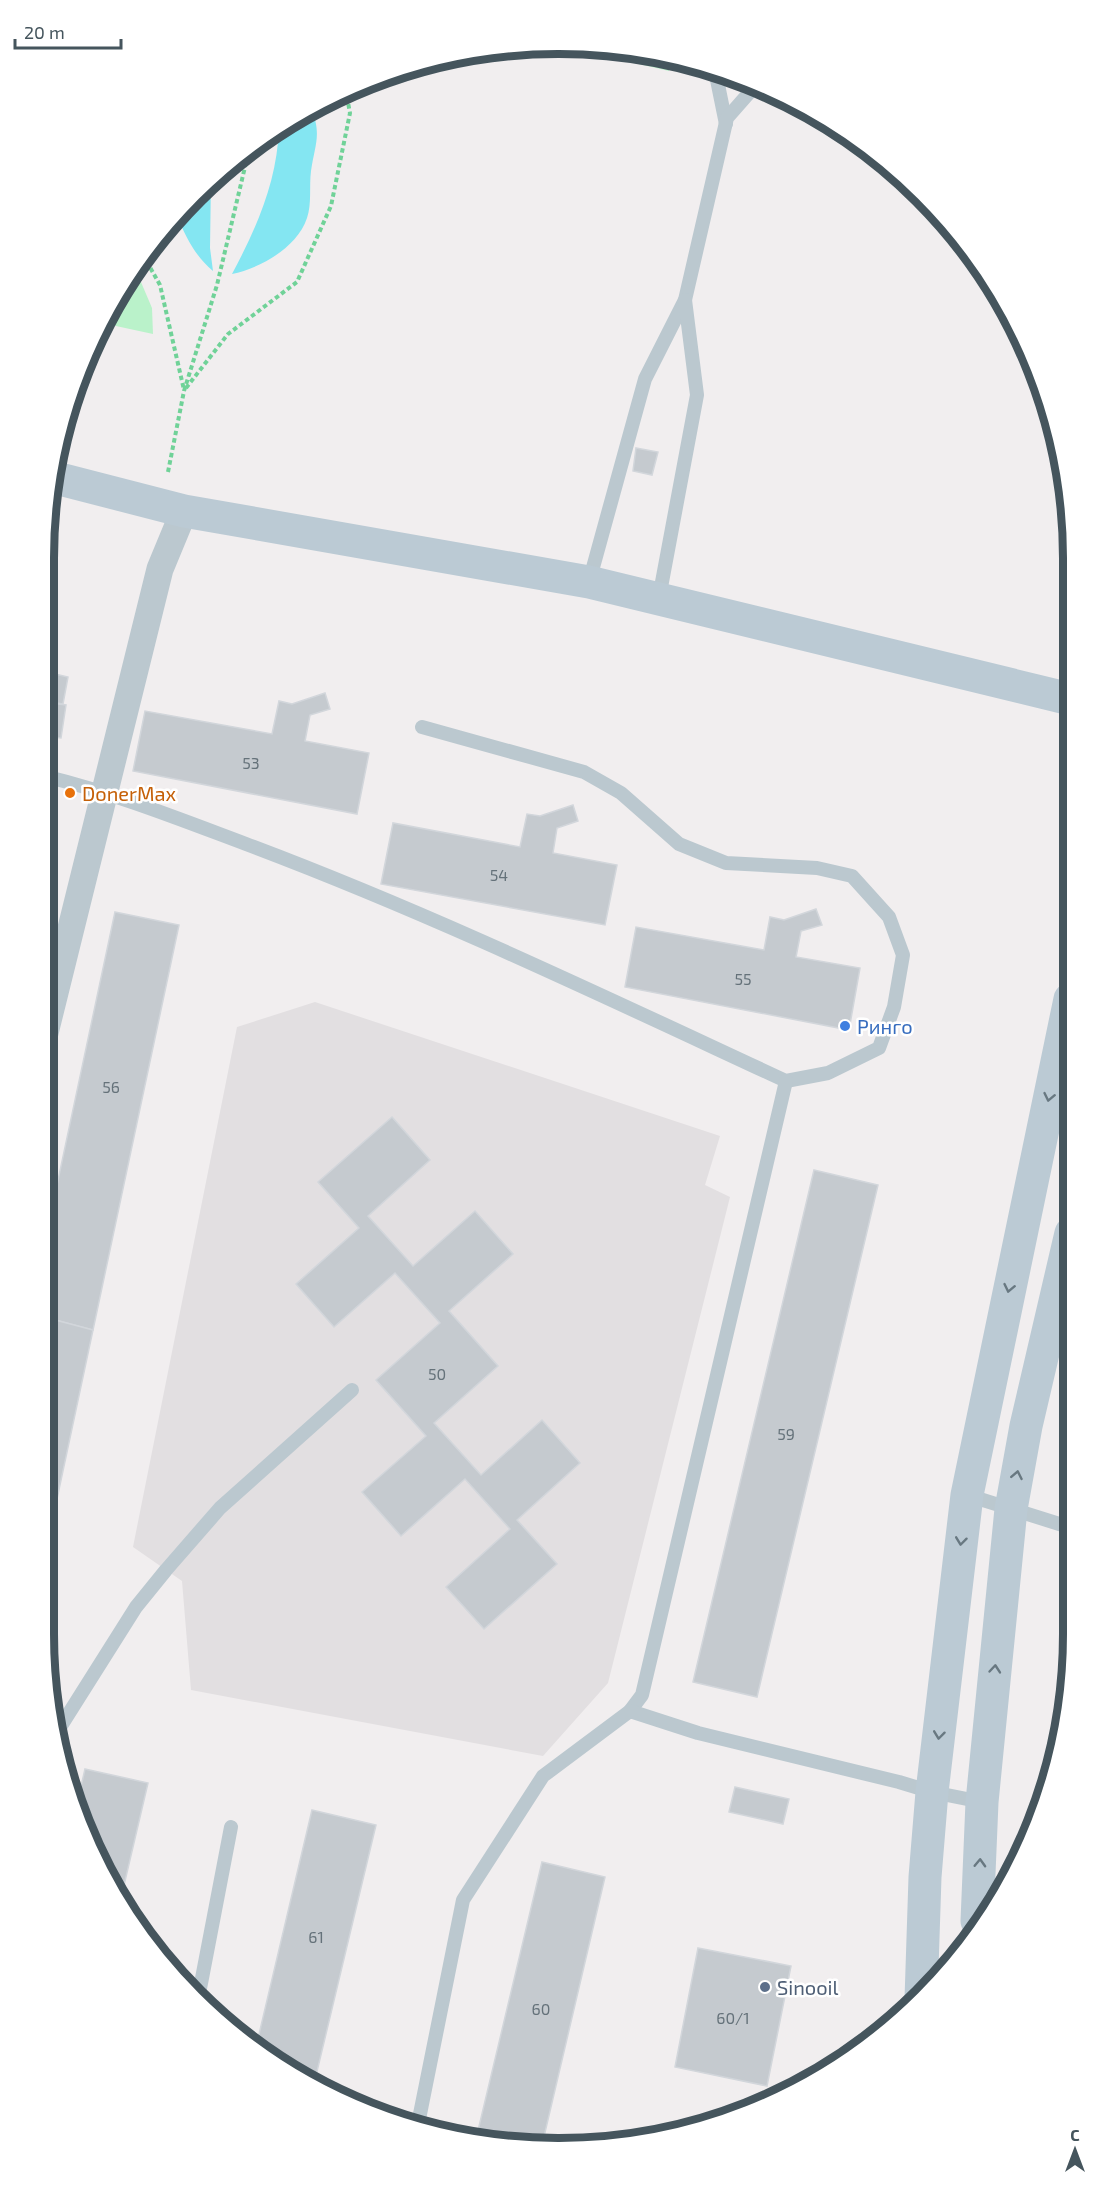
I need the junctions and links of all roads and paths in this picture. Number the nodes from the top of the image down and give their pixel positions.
1 (717, 80) edge
2 (750, 91) edge
3 (348, 100) edge
4 (726, 124) junction
5 (246, 162) edge
6 (148, 265) edge
7 (685, 300) junction
8 (184, 391) junction
9 (61, 479) edge
10 (173, 508) junction
11 (589, 582) junction
12 (659, 598) junction
13 (1063, 697) edge
14 (422, 727) dead end
15 (54, 778) edge
16 (104, 791) junction
17 (54, 996) edge
18 (1063, 1037) edge
19 (786, 1081) junction
20 (1063, 1267) edge
21 (352, 1390) dead end
22 (967, 1495) junction
23 (1011, 1509) junction
24 (1063, 1525) edge
25 (630, 1711) junction
26 (62, 1724) edge
27 (932, 1792) junction
28 (982, 1802) junction
29 (231, 1827) dead end
30 (977, 1915) edge
31 (922, 1983) edge
32 (200, 1988) edge
33 (419, 2118) edge

1 - 4 lane
2 - 4 lane
3 - 8 path
4 - 7 lane
5 - 8 path
6 - 8 path
7 - 11 lane
7 - 12 lane
8 - 10 path
9 - 10 main road
10 - 11 main road
10 - 16 street
11 - 12 main road
12 - 13 main road
14 - 19 lane
15 - 16 lane
16 - 17 street
16 - 19 lane
18 -> 22 main road
19 - 25 lane
23 -> 20 main road
21 - 26 lane
22 - 23 lane
22 -> 27 main road
23 - 24 lane
28 -> 23 main road
25 - 27 lane
25 - 33 lane
27 - 28 lane
27 - 31 main road
30 -> 28 main road
29 - 32 lane

